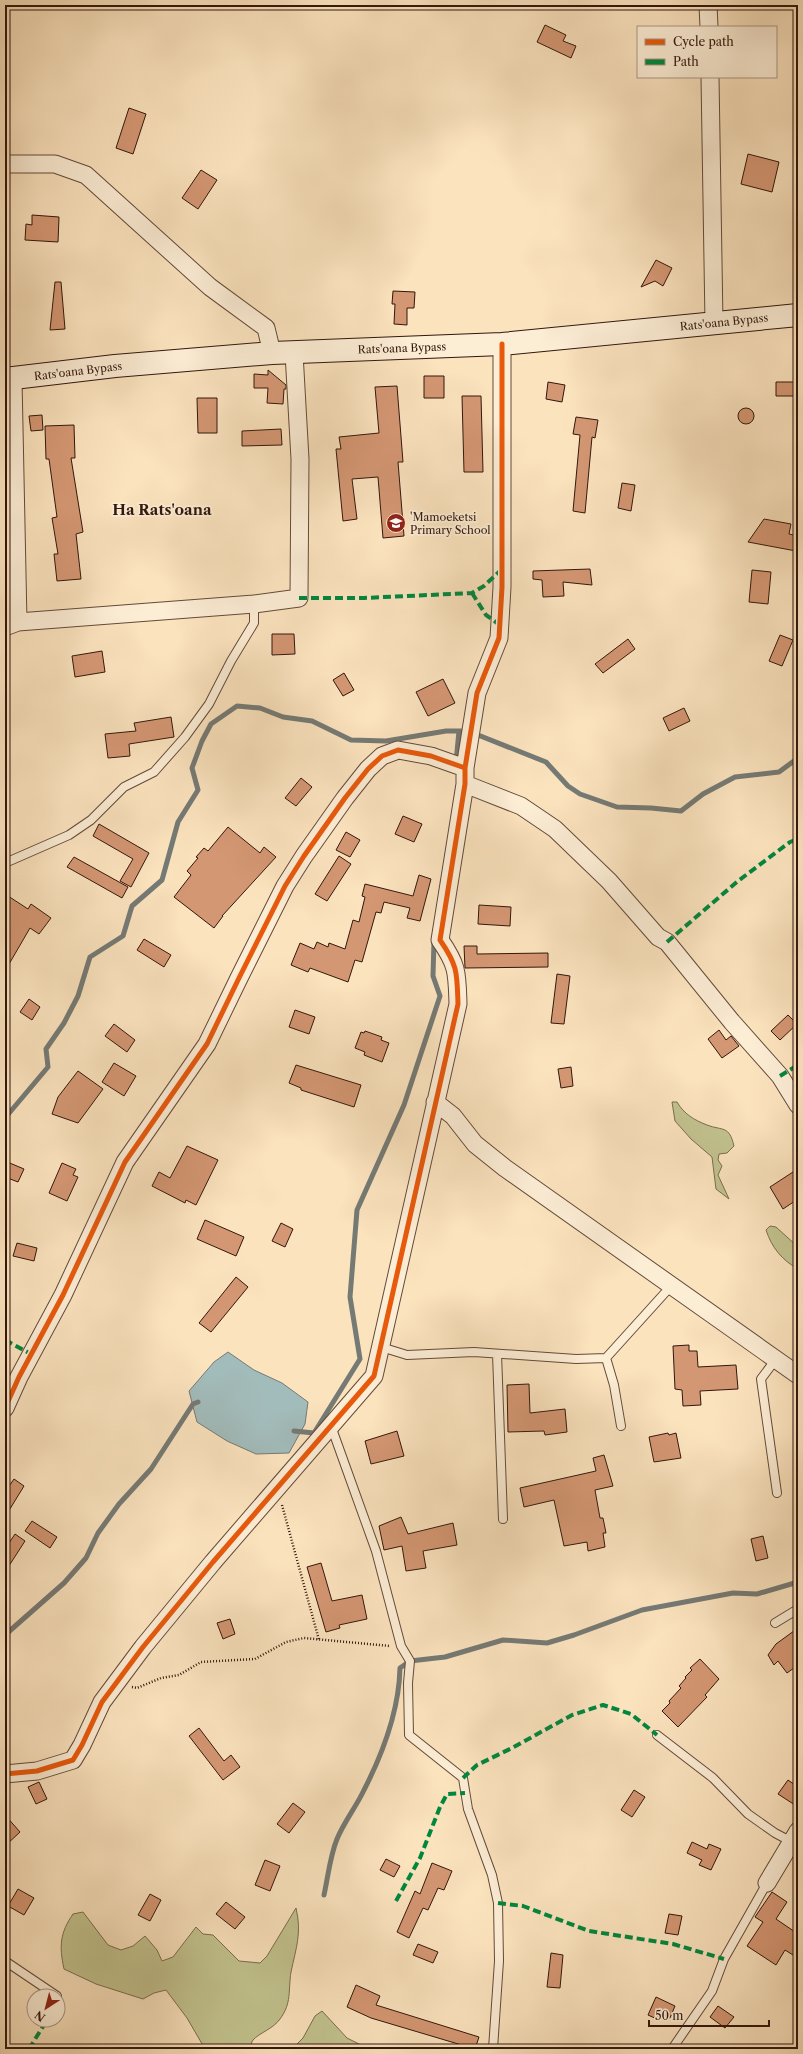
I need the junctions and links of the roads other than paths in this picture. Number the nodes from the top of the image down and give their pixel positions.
1 (708, 5) edge
2 (709, 26) edge
3 (710, 78) edge
4 (5, 164) edge
5 (798, 315) edge
6 (714, 323) junction
7 (502, 344) junction
8 (294, 352) junction
9 (272, 353) junction
10 (9, 379) edge
11 (254, 604) junction
12 (12, 624) edge
13 (465, 776) junction
14 (5, 863) edge
15 (796, 1096) edge
16 (435, 1102) junction
17 (672, 1285) junction
18 (381, 1347) junction
19 (497, 1354) junction
20 (606, 1358) junction
21 (776, 1360) junction
22 (798, 1375) edge
23 (5, 1408) edge
24 (331, 1426) junction
25 (621, 1426) dead end
26 (777, 1493) dead end
27 (503, 1519) dead end
28 (798, 1609) edge
29 (775, 1623) dead end
30 (657, 1735) dead end
31 (5, 1774) edge
32 (795, 1836) edge
33 (767, 1883) joint
34 (5, 1961) edge
35 (45, 1988) edge
36 (493, 2049) edge
37 (672, 2049) edge

1 - 2 street
3 - 6 street
4 - 9 street
5 - 6 street, Rats'oana Bypass
6 - 7 street, Rats'oana Bypass
7 - 8 street, Rats'oana Bypass
7 - 13 street
8 - 9 street, Rats'oana Bypass
8 - 11 street
9 - 10 street, Rats'oana Bypass
10 - 12 street
11 - 12 street
11 - 14 lane
13 - 15 street
13 - 16 street
13 - 23 street
16 - 17 street
16 - 18 street
17 - 20 lane
17 - 21 street
18 - 19 lane
18 - 24 street
19 - 20 lane
19 - 27 lane
20 - 25 lane
21 - 22 street
21 - 26 lane
24 - 31 street
24 - 36 lane
28 - 29 lane
30 - 32 lane
32 - 33 street
33 - 37 lane
34 - 35 lane

